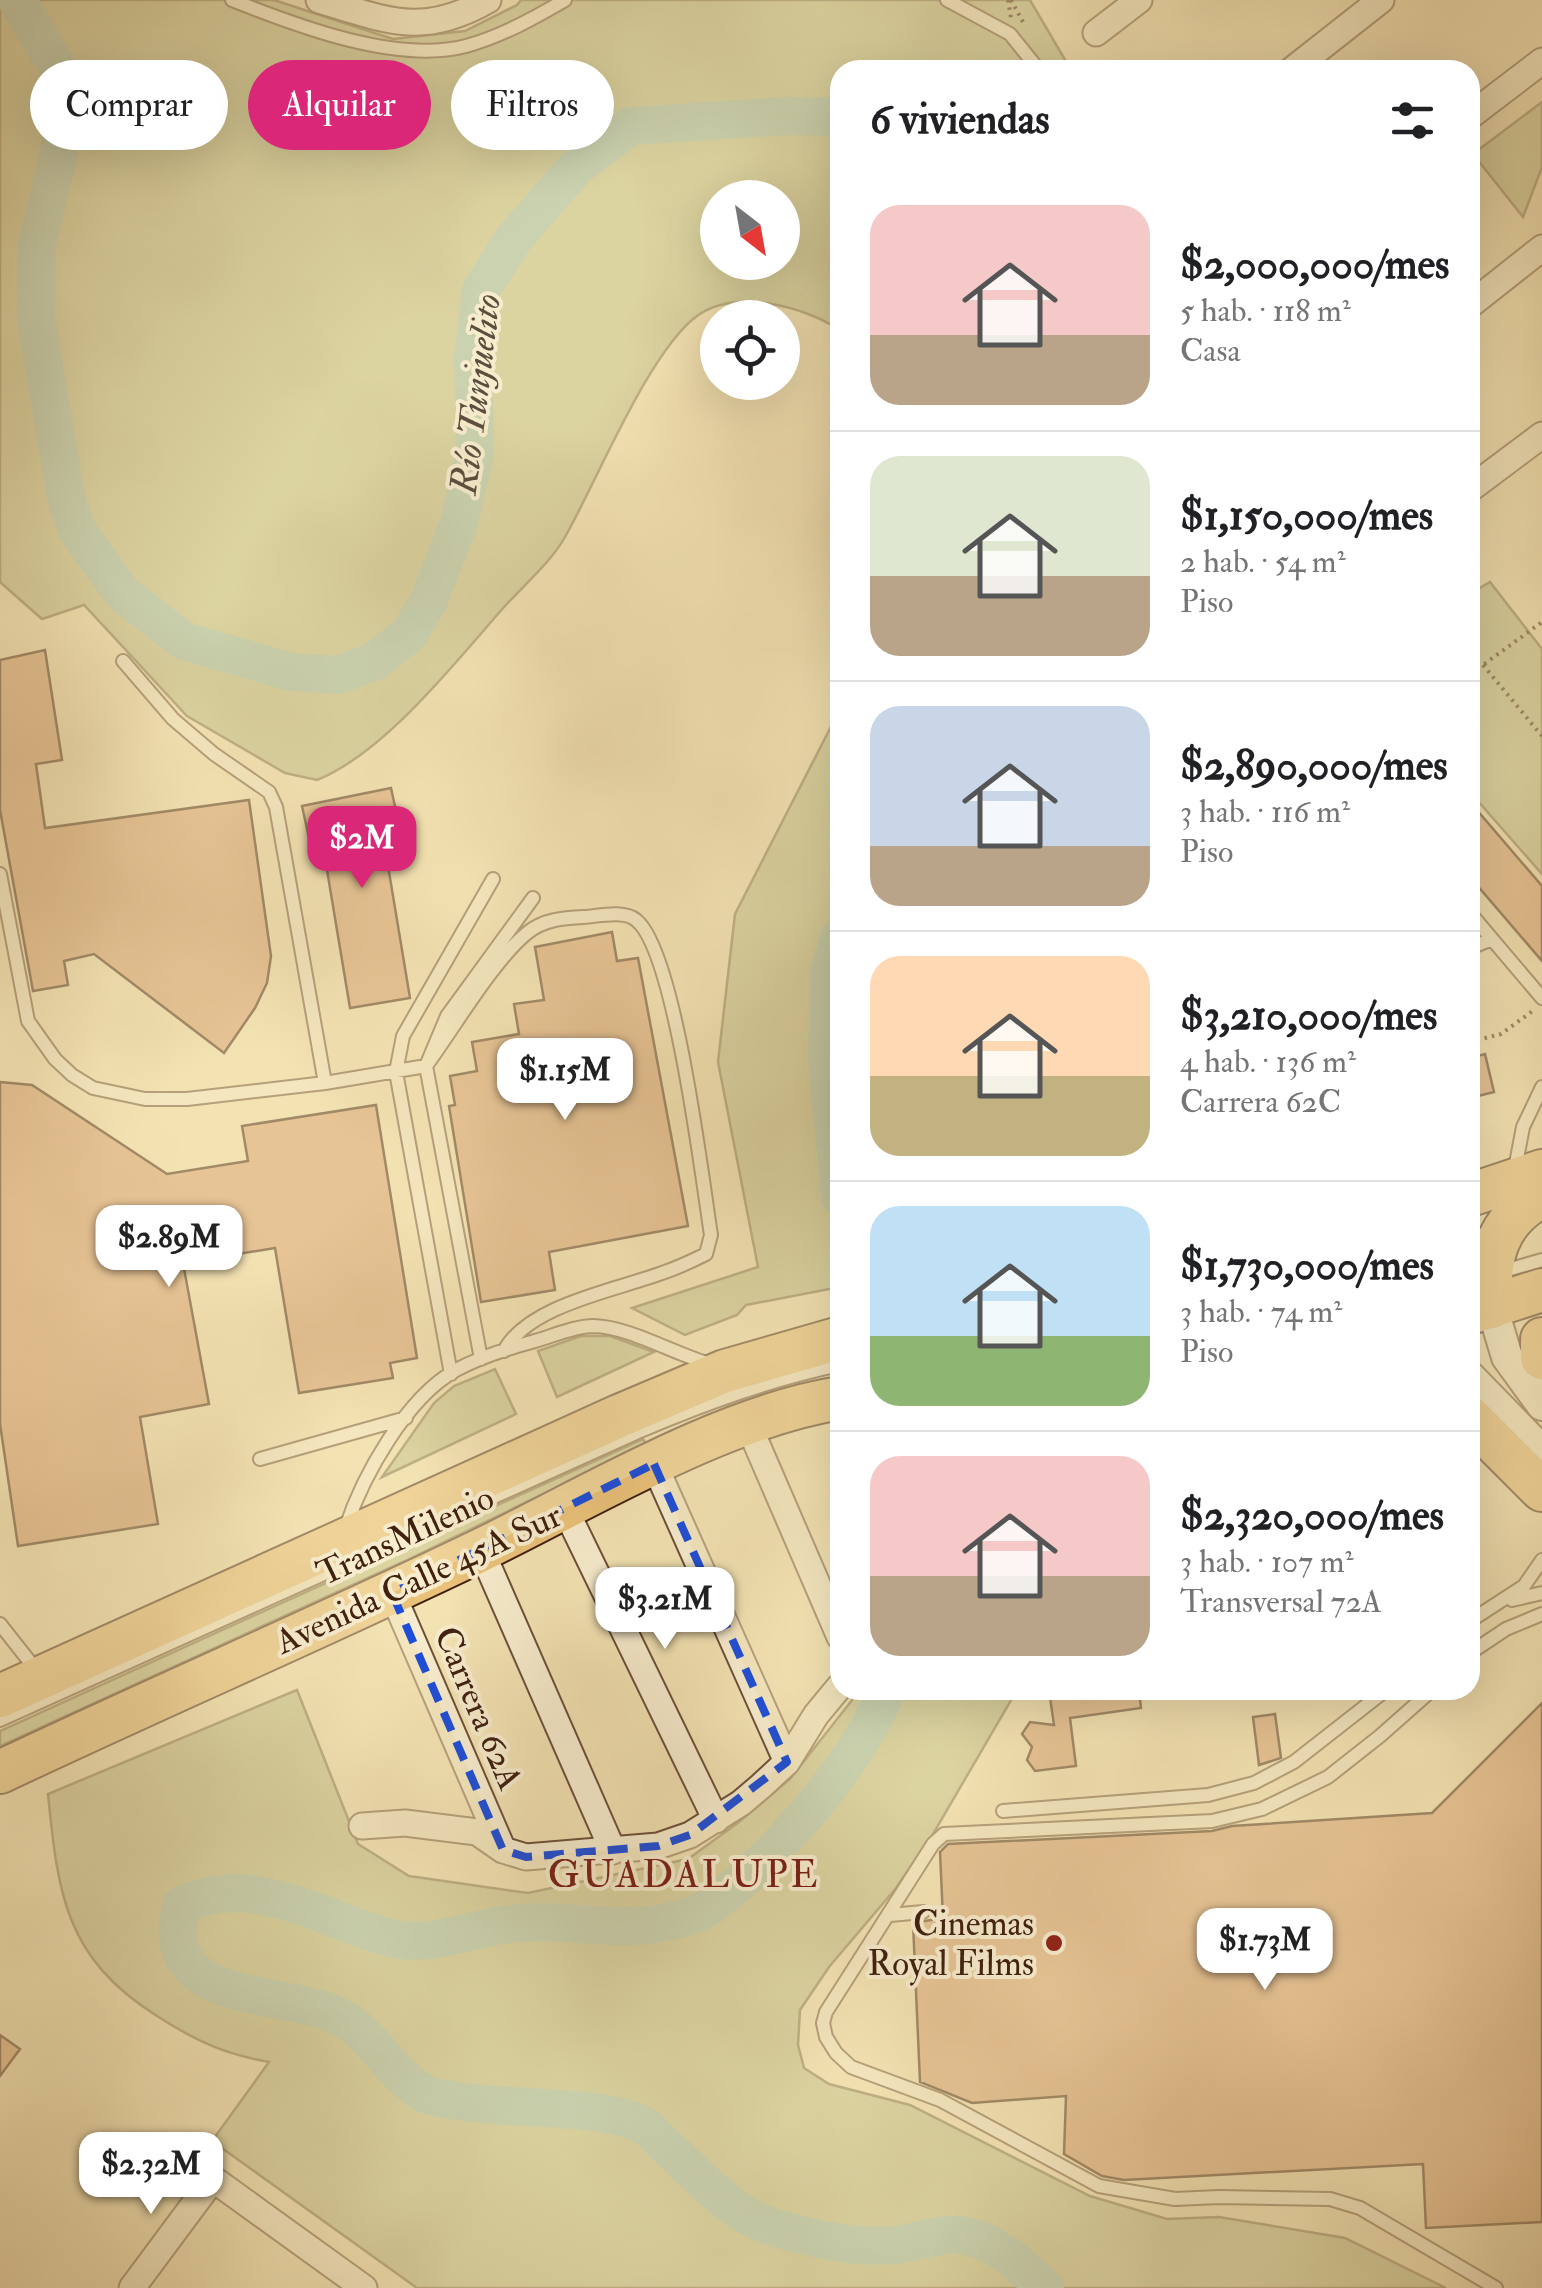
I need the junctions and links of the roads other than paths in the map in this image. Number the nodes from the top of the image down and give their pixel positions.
1 (232, 0) edge
2 (319, 0) edge
3 (488, 0) edge
4 (565, 0) edge
5 (948, 0) edge
6 (1139, 0) edge
7 (1381, 0) edge
8 (1096, 33) dead end
9 (1031, 60) edge
10 (1305, 60) edge
11 (1542, 60) edge
12 (1480, 108) edge
13 (1542, 248) edge
14 (1480, 297) edge
15 (1542, 435) edge
16 (1480, 482) edge
17 (123, 661) dead end
18 (0, 874) edge
19 (493, 879) dead end
20 (533, 898) dead end
21 (1480, 924) edge
22 (1492, 939) junction
23 (1480, 944) edge
24 (1542, 1001) edge
25 (426, 1066) junction
26 (396, 1072) junction
27 (325, 1083) junction
28 (1542, 1086) edge
29 (1533, 1183) edge
30 (1480, 1193) edge
31 (1542, 1260) edge
32 (1492, 1265) edge
33 (1542, 1290) edge
34 (1542, 1338) edge
35 (830, 1345) edge
36 (504, 1350) junction
37 (1542, 1358) edge
38 (481, 1359) junction
39 (830, 1367) edge
40 (451, 1374) junction
41 (1480, 1387) edge
42 (830, 1398) edge
43 (746, 1400) junction
44 (1542, 1405) edge
45 (406, 1418) junction
46 (697, 1426) dead end
47 (1480, 1428) edge
48 (1542, 1451) edge
49 (260, 1459) dead end
50 (654, 1464) junction
51 (1542, 1490) edge
52 (554, 1505) junction
53 (342, 1542) junction
54 (480, 1550) junction
55 (1542, 1560) edge
56 (392, 1593) junction
57 (1542, 1593) edge
58 (1491, 1607) junction
59 (830, 1612) edge
60 (1480, 1614) edge
61 (1542, 1614) edge
62 (0, 1624) edge
63 (250, 1640) dead end
64 (1480, 1647) edge
65 (42, 1677) junction
66 (0, 1696) edge
67 (830, 1698) edge
68 (1374, 1700) edge
69 (1421, 1700) edge
70 (0, 1720) edge
71 (0, 1757) edge
72 (788, 1762) junction
73 (0, 1772) edge
74 (1003, 1811) dead end
75 (716, 1820) junction
76 (362, 1826) dead end
77 (503, 1850) junction
78 (613, 1851) junction
79 (923, 1912) dead end
80 (890, 1914) junction
81 (132, 2288) edge
82 (364, 2288) edge
83 (1496, 2288) edge

1 - 4 lane
2 - 3 street
5 - 9 lane
6 - 8 street
7 - 10 street
11 - 12 street
13 - 14 street
15 - 16 street
17 - 27 lane
18 - 27 lane
19 - 26 lane
20 - 25 lane
21 - 22 lane
22 - 23 lane
22 - 24 lane
25 - 26 lane
25 - 36 lane
25 - 38 lane
26 - 27 lane
26 - 40 lane
28 - 29 lane
29 - 30 highway
29 - 32 highway
31 - 32 lane
32 - 33 highway
32 - 44 street
34 - 37 highway
35 - 43 highway, Avenida Calle 45A Sur
36 - 38 lane
36 - 43 lane
38 - 40 lane
39 - 70 lane, TransMilenio
40 - 45 lane
41 - 48 street
42 - 43 highway, Avenida Calle 45A Sur
43 - 50 highway, Avenida Calle 45A Sur
43 - 53 highway, Avenida Calle 45A Sur
43 - 59 street
45 - 49 lane
45 - 53 lane
46 - 52 lane, TransMilenio
47 - 51 highway
50 - 52 highway, Avenida Calle 45A Sur
50 - 72 street
52 - 54 highway, Avenida Calle 45A Sur
52 - 75 street
53 - 65 highway, Avenida Calle 45A Sur
54 - 56 highway, Avenida Calle 45A Sur
54 - 78 street
55 - 58 lane
56 - 73 highway, Avenida Calle 45A Sur
56 - 77 street, Carrera 62A
57 - 58 lane
58 - 60 lane
61 - 64 lane
62 - 65 lane
63 - 71 lane
65 - 66 highway, Avenida Calle 45A Sur
67 - 72 street
68 - 74 lane
69 - 80 lane
72 - 75 street
75 - 78 street
76 - 77 street
77 - 78 street
79 - 80 lane
80 - 83 lane
81 - 82 street

